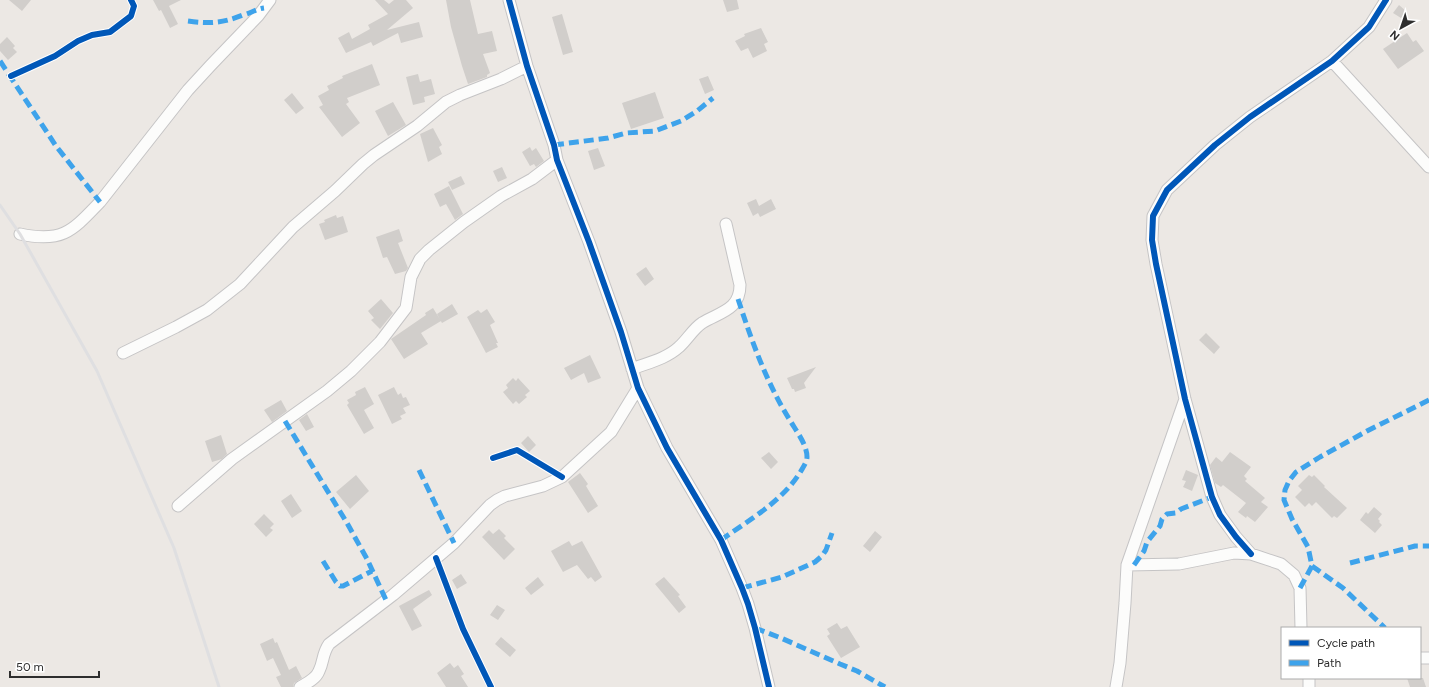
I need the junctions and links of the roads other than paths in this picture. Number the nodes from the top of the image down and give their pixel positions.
1 (270, 0) edge
2 (509, 0) edge
3 (1386, 0) edge
4 (1332, 61) junction
5 (527, 66) junction
6 (557, 160) junction
7 (1429, 167) edge
8 (726, 224) dead end
9 (20, 234) dead end
10 (123, 353) dead end
11 (632, 368) junction
12 (638, 388) junction
13 (1185, 399) junction
14 (178, 506) dead end
15 (1251, 554) junction
16 (1127, 565) junction
17 (1302, 627) edge
18 (300, 687) edge
19 (769, 687) edge
20 (1116, 687) edge

1 - 9 street
2 - 5 street
3 - 4 street
4 - 7 street
4 - 13 street
5 - 6 street
5 - 10 street
6 - 11 street
6 - 14 street
8 - 11 street
11 - 12 street
12 - 18 street
12 - 19 street
13 - 15 street
13 - 16 street
15 - 16 street
15 - 17 street
16 - 20 street

